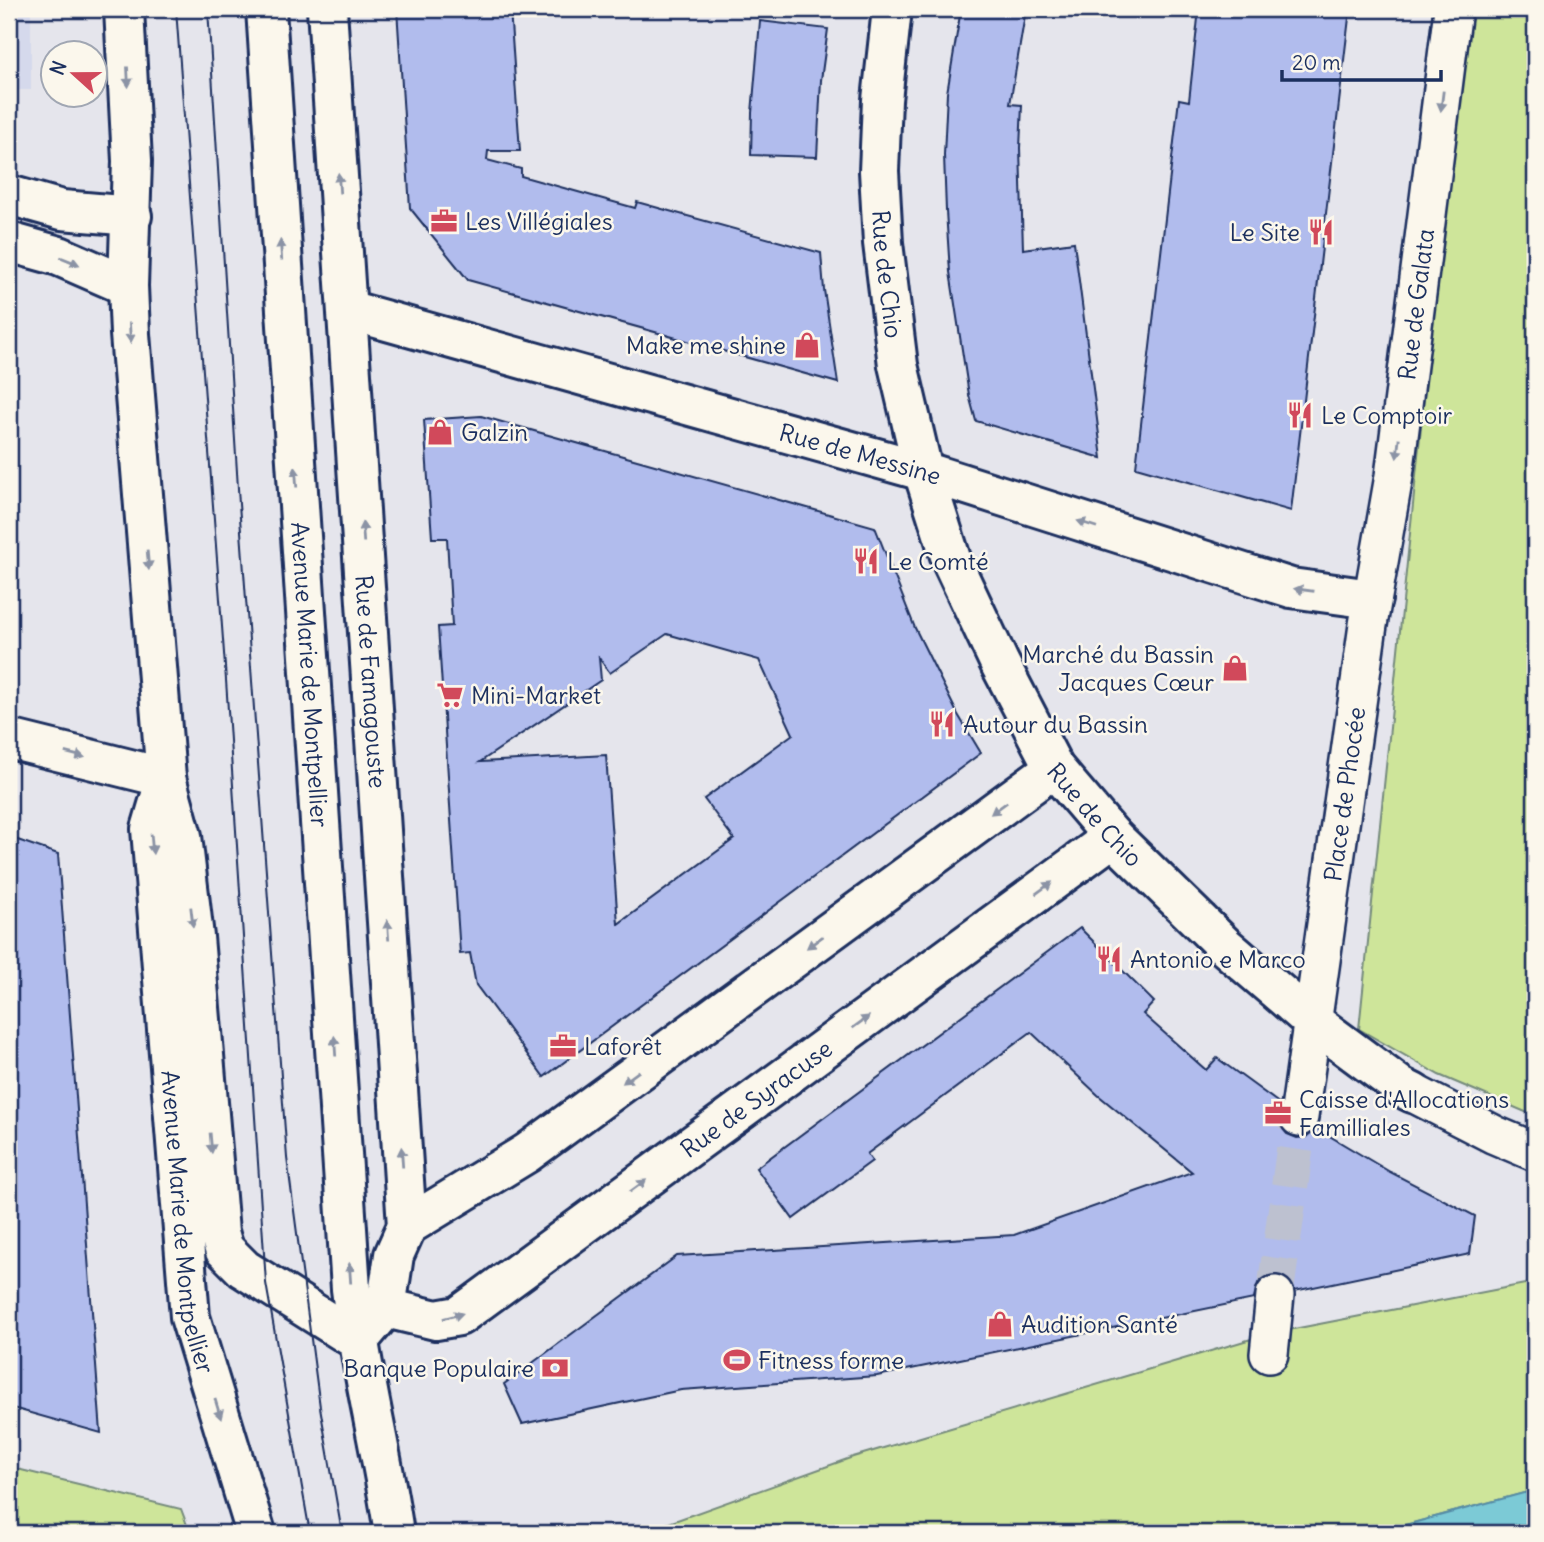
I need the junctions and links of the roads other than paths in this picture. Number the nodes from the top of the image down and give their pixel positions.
1 (124, 9) edge
2 (266, 9) edge
3 (327, 9) edge
4 (892, 9) edge
5 (1453, 9) edge
6 (9, 195) edge
7 (132, 216) junction
8 (9, 242) edge
9 (128, 286) junction
10 (348, 310) junction
11 (923, 471) junction
12 (1372, 599) junction
13 (9, 739) edge
14 (1054, 768) junction
15 (166, 778) junction
16 (1113, 837) junction
17 (1314, 1005) junction
18 (1413, 1093) joint
19 (1299, 1117) tunnel mouth
20 (1535, 1152) edge
21 (407, 1226) junction
22 (1275, 1295) tunnel mouth
23 (386, 1308) junction
24 (358, 1341) junction
25 (1269, 1354) dead end
26 (256, 1533) edge
27 (394, 1533) edge

1 -> 7 street, Avenue Marie de Montpellier
24 -> 2 street, Avenue Marie de Montpellier
10 -> 3 street, Rue de Famagouste
4 - 11 street, Rue de Chio
5 -> 12 street, Rue de Galata
6 - 7 street
7 - 9 street, Avenue Marie de Montpellier
8 -> 9 street
9 -> 15 street, Avenue Marie de Montpellier
10 - 11 street, Rue de Messine
21 -> 10 street, Rue de Famagouste
12 -> 11 street, Rue de Messine
11 - 14 street, Rue de Chio
12 - 17 street, Place de Phocée
13 -> 15 street
14 - 16 street, Rue de Chio
14 -> 21 street
15 -> 24 street, Avenue Marie de Montpellier
15 -> 26 street, Avenue Marie de Montpellier
16 - 17 street, Rue de Chio
23 -> 16 street, Rue de Syracuse
17 - 18 street, Rue de Chio
17 - 19 street, Place de Phocée
18 - 20 street, Rue de Chio
21 - 23 street, Rue de Famagouste
22 - 25 street
23 - 24 street
24 - 27 street, Avenue Marie de Montpellier

